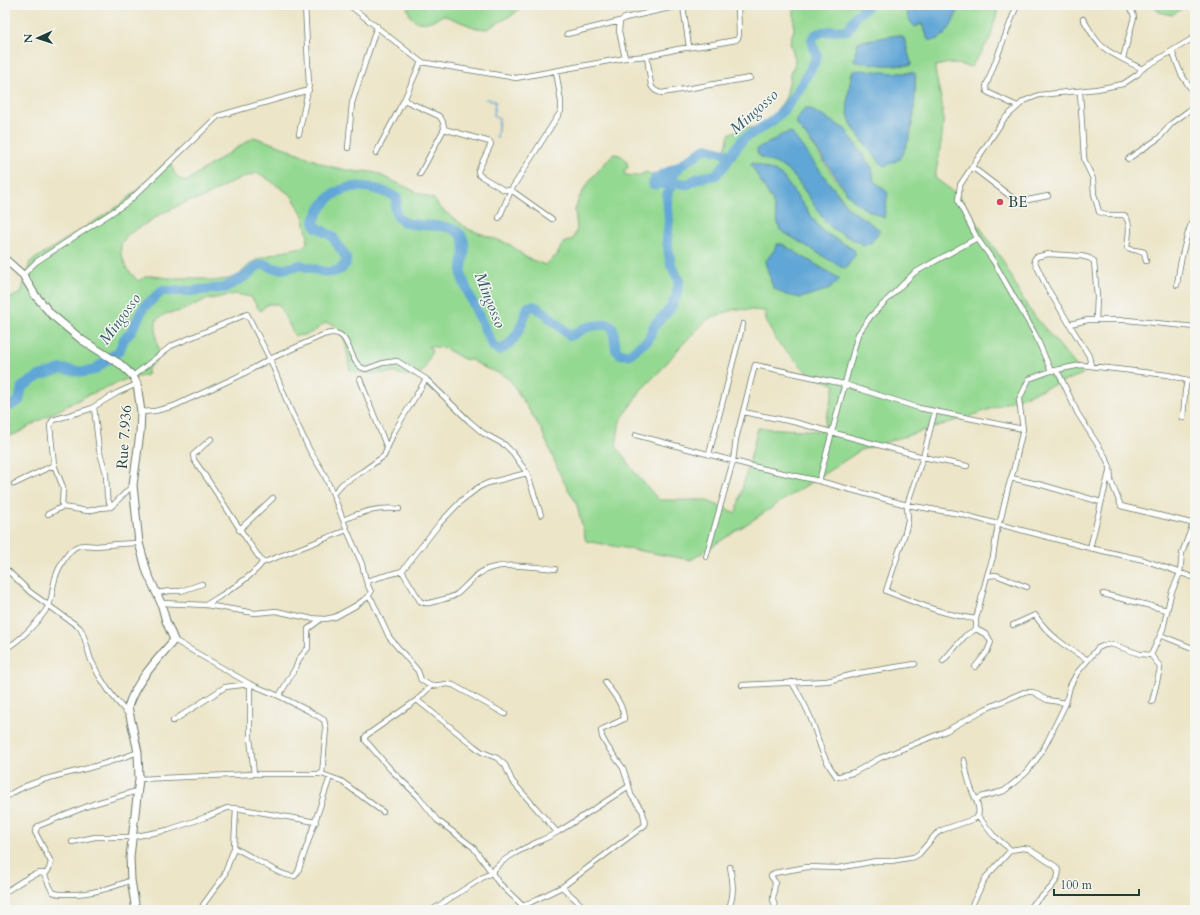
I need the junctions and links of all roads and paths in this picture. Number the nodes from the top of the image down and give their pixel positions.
1 (305, 5) edge
2 (349, 5) edge
3 (683, 5) edge
4 (704, 5) edge
5 (738, 5) edge
6 (1018, 5) edge
7 (1128, 5) edge
8 (1083, 19) dead end
9 (620, 21) junction
10 (377, 26) junction
11 (567, 34) dead end
12 (1195, 37) edge
13 (688, 47) junction
14 (1172, 51) junction
15 (647, 56) junction
16 (625, 58) junction
17 (1123, 58) junction
18 (421, 62) junction
19 (1142, 68) junction
20 (556, 71) junction
21 (750, 78) dead end
22 (309, 90) junction
23 (1080, 91) junction
24 (1195, 95) edge
25 (404, 100) junction
26 (1017, 106) junction
27 (1195, 106) edge
28 (1168, 124) dead end
29 (444, 129) junction
30 (299, 134) dead end
31 (348, 148) dead end
32 (376, 154) dead end
33 (1128, 160) dead end
34 (972, 167) junction
35 (420, 174) dead end
36 (510, 190) junction
37 (1048, 196) dead end
38 (1195, 213) edge
39 (499, 218) dead end
40 (552, 219) dead end
41 (977, 238) junction
42 (5, 259) edge
43 (1146, 261) dead end
44 (23, 275) junction
45 (1177, 286) dead end
46 (1096, 320) junction
47 (743, 324) dead end
48 (1070, 324) junction
49 (1195, 327) edge
50 (270, 359) junction
51 (1091, 366) junction
52 (1051, 371) junction
53 (133, 376) junction
54 (360, 379) dead end
55 (426, 379) junction
56 (1187, 380) junction
57 (1195, 382) edge
58 (137, 384) junction
59 (844, 384) junction
60 (94, 407) junction
61 (935, 411) junction
62 (141, 412) junction
63 (743, 412) junction
64 (1184, 418) dead end
65 (1022, 429) junction
66 (832, 432) junction
67 (636, 435) dead end
68 (211, 439) dead end
69 (387, 448) junction
70 (709, 454) junction
71 (923, 458) junction
72 (733, 461) junction
73 (54, 465) junction
74 (967, 466) dead end
75 (1110, 467) junction
76 (527, 473) junction
77 (1011, 478) junction
78 (819, 481) junction
79 (14, 484) dead end
80 (133, 485) junction
81 (333, 494) junction
82 (273, 498) dead end
83 (1101, 502) junction
84 (907, 505) junction
85 (62, 507) junction
86 (111, 507) junction
87 (399, 509) dead end
88 (48, 514) dead end
89 (541, 515) dead end
90 (343, 520) junction
91 (998, 524) junction
92 (1194, 524) edge
93 (239, 530) junction
94 (347, 530) junction
95 (139, 543) junction
96 (1090, 548) junction
97 (706, 557) dead end
98 (262, 563) junction
99 (5, 568) edge
100 (555, 569) dead end
101 (402, 571) junction
102 (7, 573) edge
103 (1180, 573) junction
104 (987, 576) junction
105 (1195, 578) edge
106 (366, 581) junction
107 (202, 584) dead end
108 (1027, 588) dead end
109 (157, 593) junction
110 (1103, 594) dead end
111 (368, 597) junction
112 (161, 603) junction
113 (206, 605) junction
114 (49, 606) junction
115 (1167, 610) junction
116 (321, 619) junction
117 (976, 619) junction
118 (1013, 625) dead end
119 (976, 629) junction
120 (1160, 635) junction
121 (174, 640) junction
122 (5, 649) edge
123 (1195, 649) edge
124 (1151, 655) junction
125 (1088, 660) junction
126 (943, 661) dead end
127 (915, 664) dead end
128 (975, 667) dead end
129 (606, 682) dead end
130 (792, 682) junction
131 (250, 684) junction
132 (742, 685) dead end
133 (431, 686) junction
134 (279, 696) junction
135 (417, 700) junction
136 (1152, 702) dead end
137 (1066, 703) junction
138 (128, 714) junction
139 (505, 714) dead end
140 (173, 721) dead end
141 (138, 752) junction
142 (964, 760) dead end
143 (254, 774) junction
144 (322, 774) junction
145 (330, 777) junction
146 (139, 779) junction
147 (629, 786) junction
148 (137, 791) junction
149 (5, 798) edge
150 (976, 800) junction
151 (236, 808) junction
152 (383, 812) dead end
153 (978, 816) junction
154 (316, 822) junction
155 (557, 832) junction
156 (132, 837) junction
157 (72, 842) dead end
158 (234, 848) junction
159 (1011, 850) junction
160 (730, 867) dead end
161 (492, 874) junction
162 (45, 875) junction
163 (131, 880) junction
164 (562, 887) junction
165 (5, 892) edge
166 (525, 908) edge
167 (1028, 909) edge
168 (136, 910) edge
169 (206, 910) edge
170 (432, 910) edge
171 (518, 910) edge
172 (587, 910) edge
173 (728, 910) edge
174 (776, 910) edge
175 (968, 910) edge

1 - 22 street
2 - 10 street
3 - 4 street
3 - 9 street
3 - 13 street
5 - 13 street
6 - 26 street
7 - 17 street
8 - 17 street
9 - 11 street
9 - 16 street
10 - 18 street
10 - 31 street
12 - 14 street
13 - 15 street
14 - 19 street
14 - 24 street
15 - 16 street
15 - 21 street
16 - 20 street
17 - 19 street
18 - 20 street
18 - 25 street
19 - 23 street
20 - 36 street
22 - 30 street
22 - 44 street
23 - 26 street
23 - 43 street
25 - 29 street
25 - 32 street
26 - 34 street
27 - 28 street
27 - 33 street
29 - 35 street
29 - 36 street
34 - 37 street
34 - 41 street
36 - 39 street
36 - 40 street
38 - 45 street
41 - 52 street
41 - 59 street
42 - 44 street, Rue 7.936
44 - 53 street, Rue 7.936
46 - 48 street
46 - 48 street
46 - 49 street
47 - 70 street
48 - 51 street
50 - 53 street
50 - 55 street
50 - 62 street
50 - 81 street
51 - 52 street
51 - 56 street
52 - 65 street
52 - 75 street
53 - 58 street, Rue 7.936
54 - 69 street
55 - 69 street
55 - 76 street
56 - 57 street
56 - 64 street
58 - 60 street
58 - 62 street, Rue 7.936
59 - 61 street
59 - 63 street
59 - 66 street
60 - 73 street
60 - 86 street
61 - 65 street
61 - 71 street
62 - 80 street, Rue 7.936
63 - 66 street
63 - 72 street
65 - 77 street
66 - 71 street
66 - 78 street
67 - 70 street
68 - 93 street
69 - 81 street
70 - 72 street
71 - 74 street
71 - 84 street
72 - 78 street
72 - 97 street
73 - 79 street
73 - 85 street
75 - 83 street
75 - 92 street
76 - 89 street
76 - 101 street
77 - 83 street
77 - 91 street
78 - 84 street
80 - 86 street
80 - 95 street, Rue 7.936
81 - 90 street
82 - 93 street
83 - 96 street
84 - 91 street
84 - 117 street
85 - 86 street
85 - 88 street
87 - 90 street
90 - 94 street
91 - 96 street
91 - 104 street
92 - 103 street
93 - 98 street
94 - 98 street
94 - 106 street
95 - 109 street, Rue 7.936
95 - 114 street
96 - 103 street
98 - 113 street
99 - 102 street
100 - 101 street
101 - 106 street
102 - 114 street
103 - 105 street
103 - 115 street
104 - 108 street
104 - 117 street
106 - 111 street
107 - 109 street
109 - 112 street, Rue 7.936
110 - 115 street
111 - 116 street
111 - 133 street
112 - 113 street
112 - 121 street, Rue 7.936
113 - 116 street
114 - 122 street
114 - 138 street
115 - 120 street
116 - 134 street
117 - 119 street
118 - 125 street
119 - 126 street
119 - 128 street
120 - 123 street
120 - 124 street
121 - 131 street
121 - 138 street
124 - 125 street
124 - 136 street
125 - 137 street
127 - 130 street
129 - 147 street
130 - 132 street
130 - 137 street
131 - 134 street
131 - 140 street
131 - 143 street
133 - 135 street
133 - 139 street
134 - 144 street
135 - 155 street
135 - 161 street
137 - 150 street
138 - 141 street
141 - 146 street
141 - 149 street
142 - 150 street
143 - 144 street
143 - 146 street
144 - 145 street
145 - 152 street
145 - 154 street
146 - 148 street
147 - 155 street
147 - 164 street
148 - 156 street
148 - 162 street
150 - 153 street
151 - 154 street
151 - 156 street
151 - 158 street
153 - 159 street
153 - 174 street
154 - 158 street
155 - 161 street
156 - 157 street
156 - 163 street
158 - 169 street
159 - 167 street
159 - 175 street
160 - 173 street
161 - 166 street
161 - 170 street
162 - 163 street
162 - 165 street
163 - 168 street
164 - 166 street
164 - 172 street
166 - 171 street

